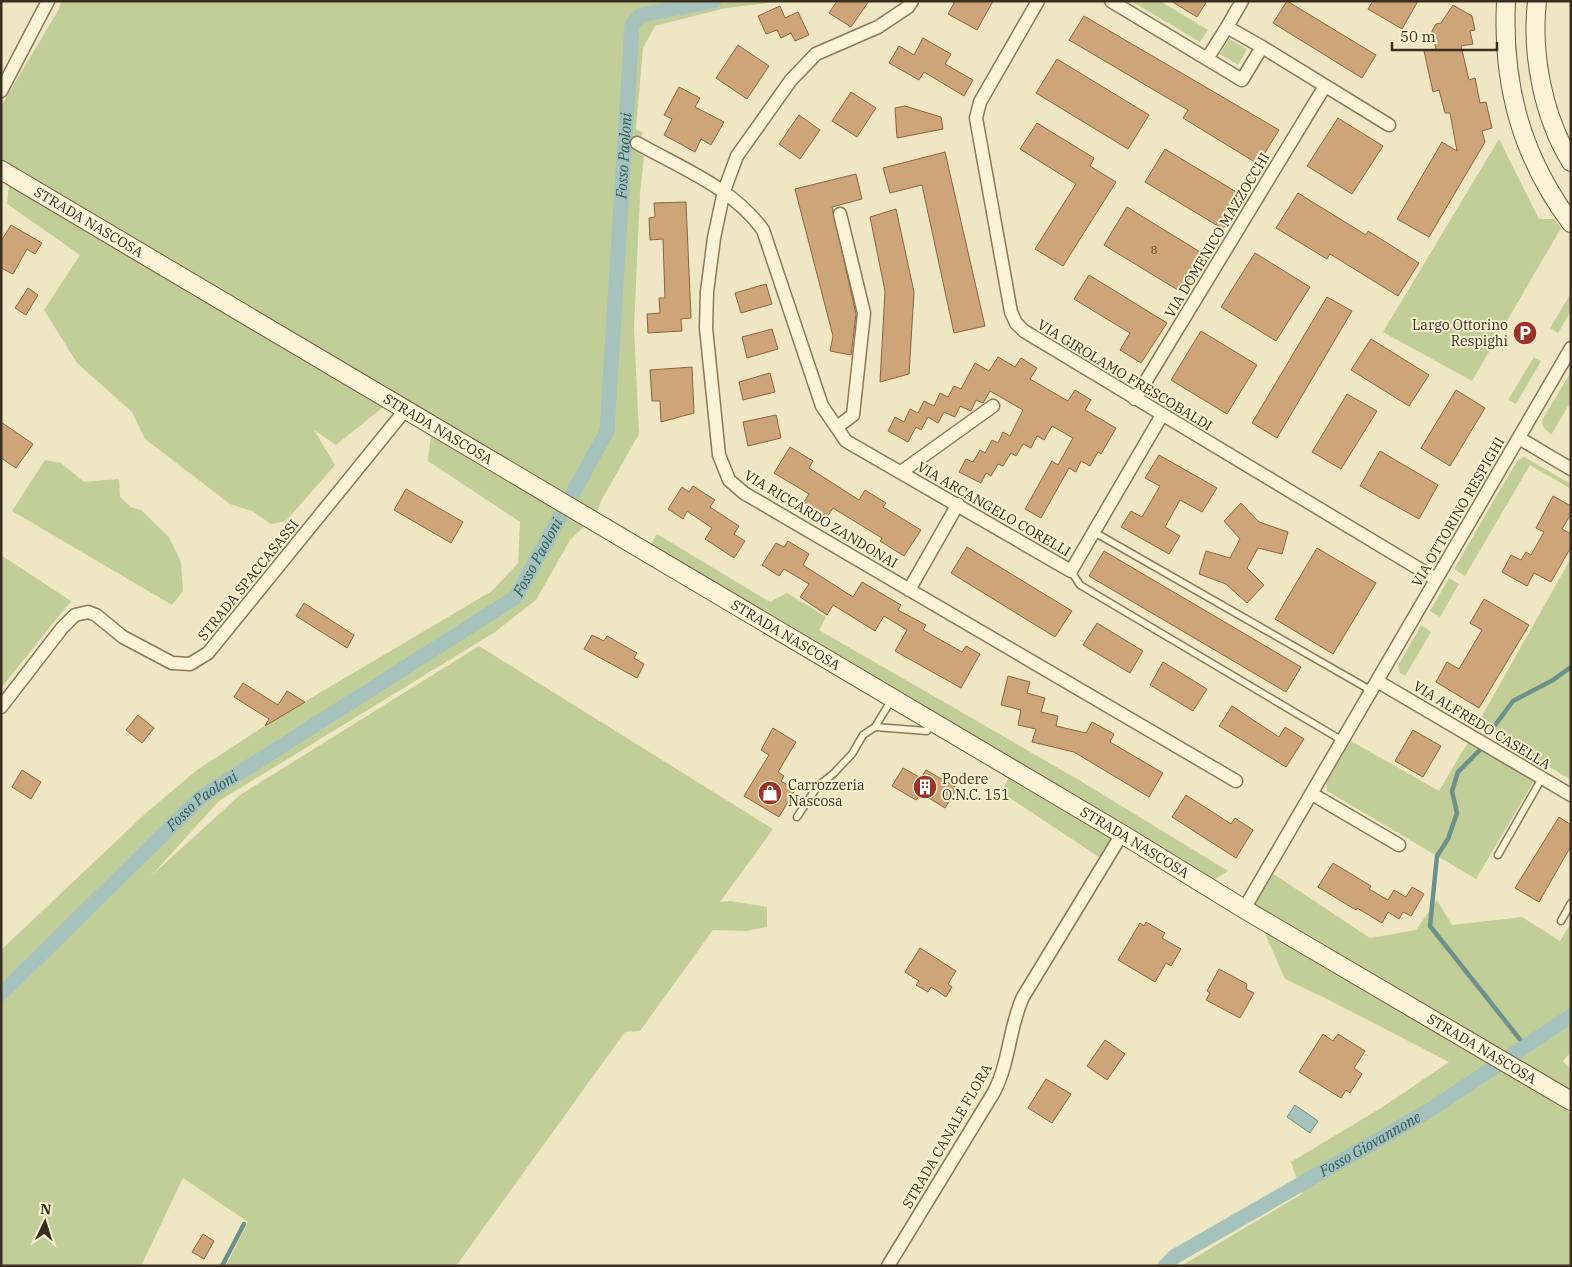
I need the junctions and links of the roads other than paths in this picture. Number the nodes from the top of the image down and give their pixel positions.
1 (48, 1) edge
2 (912, 1) edge
3 (1038, 1) edge
4 (1110, 1) edge
5 (1242, 1) edge
6 (1506, 1) edge
7 (1537, 1) edge
8 (1227, 27) junction
9 (1262, 47) junction
10 (1536, 55) junction
11 (1207, 59) junction
12 (1507, 60) junction
13 (1325, 86) junction
14 (1, 91) edge
15 (1389, 125) dead end
16 (637, 143) dead end
17 (1571, 162) edge
18 (1, 170) edge
19 (724, 191) junction
20 (840, 214) dead end
21 (1571, 223) edge
22 (1571, 348) edge
23 (1134, 399) junction
24 (994, 406) dead end
25 (406, 409) junction
26 (1162, 415) junction
27 (836, 427) junction
28 (1519, 438) junction
29 (1571, 469) edge
30 (902, 472) junction
31 (958, 504) junction
32 (1094, 532) junction
33 (1071, 571) junction
34 (1436, 579) junction
35 (909, 590) junction
36 (1374, 686) junction
37 (892, 698) junction
38 (1, 708) edge
39 (932, 722) junction
40 (875, 727) junction
41 (1343, 741) junction
42 (1542, 778) junction
43 (1236, 781) dead end
44 (1312, 794) junction
45 (1571, 795) edge
46 (797, 817) dead end
47 (1122, 834) junction
48 (1399, 845) dead end
49 (1498, 855) dead end
50 (1571, 904) edge
51 (1244, 909) junction
52 (1561, 921) dead end
53 (1571, 1100) edge
54 (888, 1266) edge

1 - 14 street
2 - 19 street, VIA RICCARDO ZANDONAI
3 - 23 street, VIA GIROLAMO FRESCOBALDI
4 - 11 street
5 - 8 street
6 - 12 street
7 - 10 street
8 - 9 street
8 - 11 street
9 - 11 street
9 - 13 street
10 - 12 street
10 - 17 street
12 - 21 street
13 - 15 street
13 - 23 street, VIA DOMENICO MAZZOCCHI
16 - 19 street, VIA ARCANGELO CORELLI
18 - 25 street, STRADA NASCOSA
19 - 27 street, VIA ARCANGELO CORELLI
19 - 35 street, VIA RICCARDO ZANDONAI
20 - 27 street
22 - 28 street, VIA OTTORINO RESPIGHI
23 - 26 street, VIA GIROLAMO FRESCOBALDI
24 - 30 street, VIA ARCANGELO CORELLI
25 - 37 street, STRADA NASCOSA
25 - 38 street, STRADA SPACCASASSI
26 - 32 street, VIA ARCANGELO CORELLI
26 - 34 street, VIA GIROLAMO FRESCOBALDI
27 - 30 street, VIA ARCANGELO CORELLI
28 - 29 street
28 - 34 street, VIA OTTORINO RESPIGHI
30 - 31 street, VIA ARCANGELO CORELLI
31 - 33 street, VIA ARCANGELO CORELLI
31 - 35 street
32 - 33 street, VIA ARCANGELO CORELLI
32 - 36 lane
33 - 41 lane
34 - 36 street, VIA OTTORINO RESPIGHI
35 - 43 street, VIA RICCARDO ZANDONAI
36 - 41 street, VIA OTTORINO RESPIGHI
36 - 42 street, VIA ALFREDO CASELLA
37 - 39 street, STRADA NASCOSA
37 - 40 lane
39 - 40 lane
39 - 47 street, STRADA NASCOSA
40 - 46 lane
41 - 44 street, VIA OTTORINO RESPIGHI
42 - 45 street, VIA ALFREDO CASELLA
42 - 49 lane
44 - 48 street
44 - 51 street, VIA OTTORINO RESPIGHI
47 - 51 street, STRADA NASCOSA
47 - 54 street, STRADA CANALE FLORA
50 - 52 lane
51 - 53 street, STRADA NASCOSA

